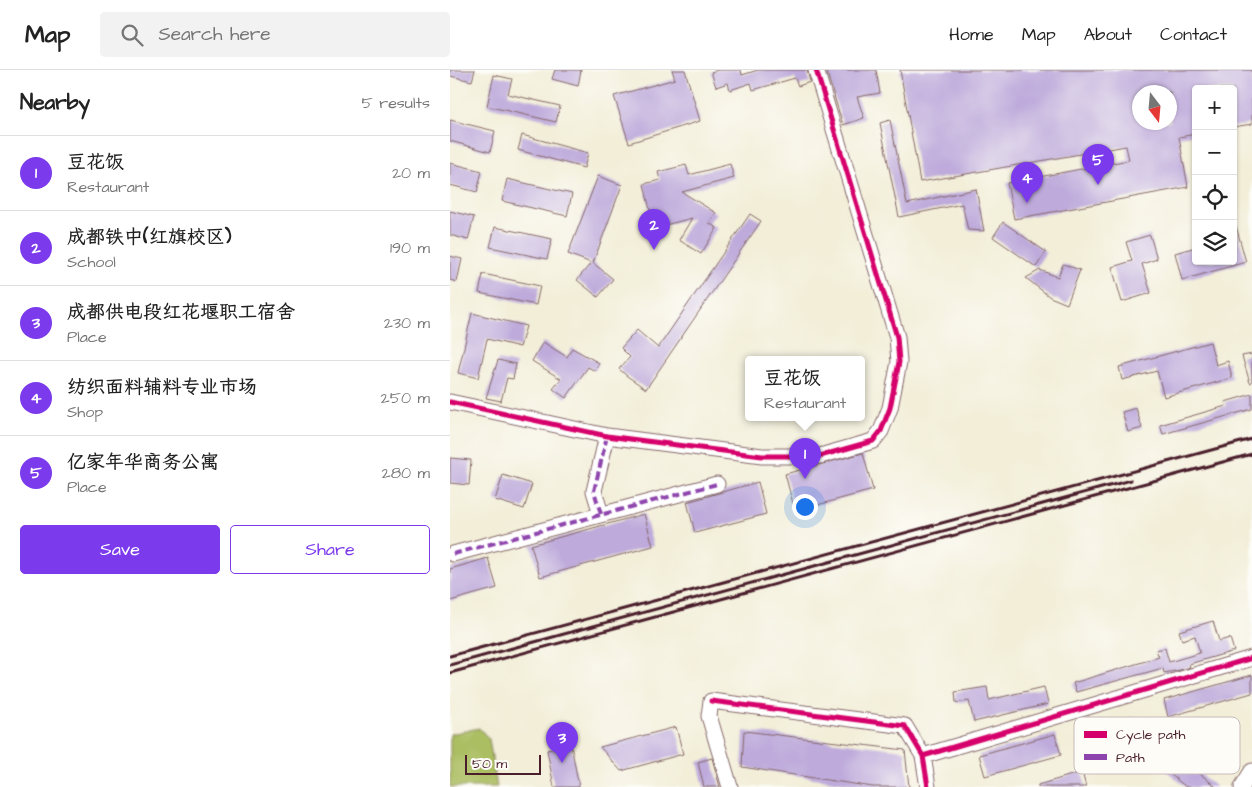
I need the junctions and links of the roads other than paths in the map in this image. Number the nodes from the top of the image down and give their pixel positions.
1 (816, 70) edge
2 (450, 402) edge
3 (607, 436) junction
4 (717, 484) dead end
5 (601, 514) junction
6 (453, 554) dead end
7 (1252, 658) edge
8 (923, 756) junction
9 (1252, 772) edge
10 (730, 787) edge
11 (928, 787) edge
12 (1242, 787) edge

1 - 3 street
2 - 3 street
3 - 5 street
4 - 5 street
5 - 6 street
7 - 8 street
8 - 10 street
8 - 11 street
9 - 12 street

